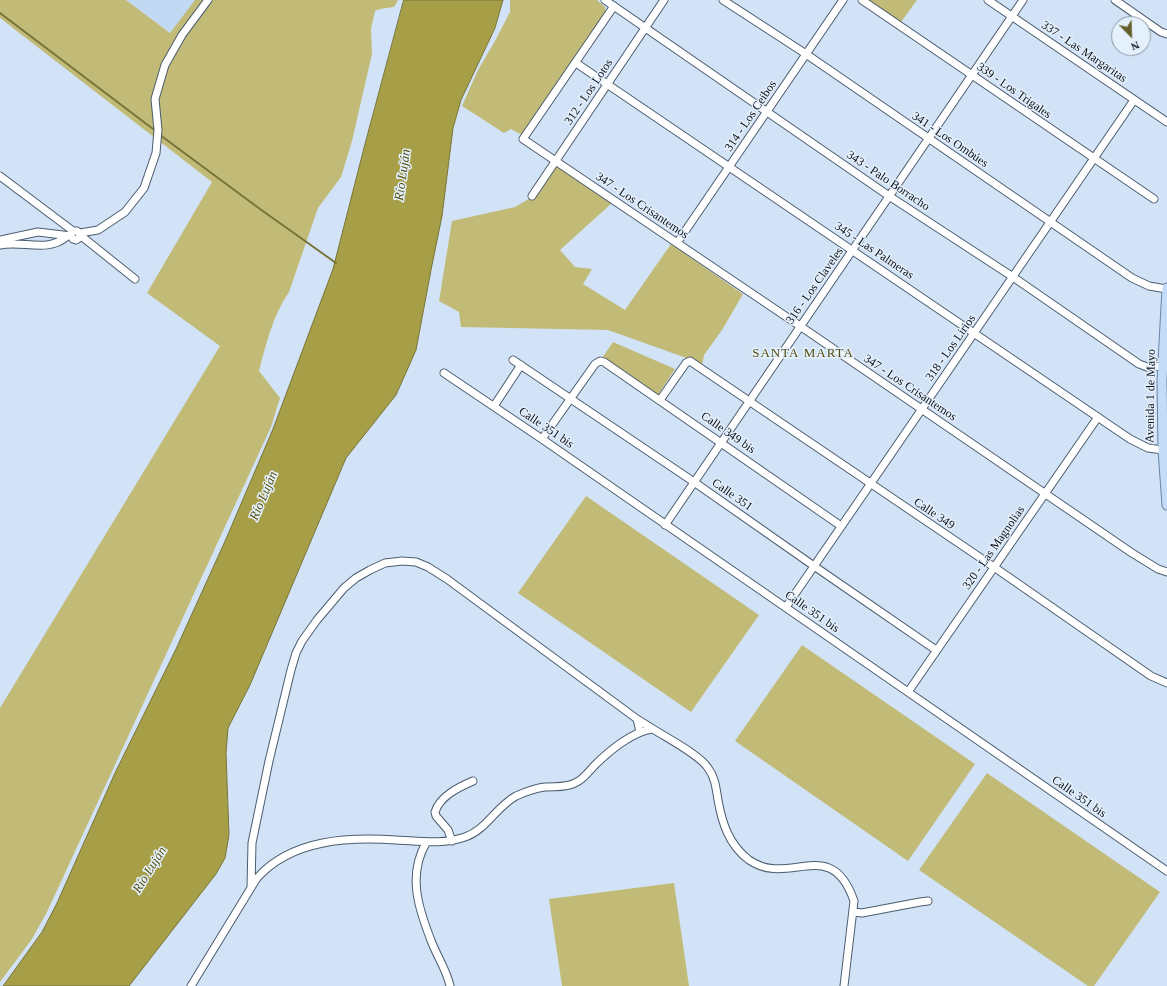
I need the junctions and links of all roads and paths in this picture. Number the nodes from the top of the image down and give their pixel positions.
1 (208, 0) edge
2 (605, 0) edge
3 (664, 0) edge
4 (723, 0) edge
5 (843, 0) edge
6 (862, 0) edge
7 (988, 0) edge
8 (1024, 0) edge
9 (1116, 0) edge
10 (614, 6) junction
11 (1012, 17) junction
12 (645, 28) junction
13 (1167, 34) edge
14 (806, 54) junction
15 (576, 63) junction
16 (972, 75) junction
17 (607, 84) junction
18 (1134, 100) junction
19 (767, 112) junction
20 (1167, 122) edge
21 (928, 139) junction
22 (1094, 159) junction
23 (556, 161) junction
24 (730, 167) junction
25 (0, 176) edge
26 (532, 196) dead end
27 (889, 196) junction
28 (1154, 199) dead end
29 (1051, 222) junction
30 (74, 234) junction
31 (1, 243) edge
32 (677, 243) junction
33 (852, 250) junction
34 (1013, 277) junction
35 (135, 279) dead end
36 (1167, 288) edge
37 (1166, 306) edge
38 (800, 326) junction
39 (975, 333) junction
40 (513, 360) dead end
41 (521, 365) junction
42 (1163, 366) junction
43 (444, 373) dead end
44 (571, 399) junction
45 (660, 400) junction
46 (749, 401) junction
47 (494, 406) junction
48 (922, 409) junction
49 (1098, 417) junction
50 (542, 439) junction
51 (721, 442) junction
52 (1163, 450) junction
53 (694, 482) junction
54 (1166, 483) edge
55 (870, 484) junction
56 (1045, 493) junction
57 (1167, 505) edge
58 (665, 525) junction
59 (842, 526) junction
60 (814, 566) junction
61 (994, 567) junction
62 (1167, 572) edge
63 (786, 607) junction
64 (936, 650) junction
65 (1167, 683) edge
66 (908, 692) junction
67 (637, 719) junction
68 (653, 729) junction
69 (640, 732) junction
70 (473, 781) dead end
71 (452, 841) junction
72 (426, 843) junction
73 (1167, 871) edge
74 (251, 887) junction
75 (928, 901) dead end
76 (854, 912) junction
77 (191, 986) edge
78 (450, 986) edge
79 (844, 986) edge

1 - 30 street
2 - 10 street, 343 - Palo Borracho
3 - 12 street, 312 - Los Lotos
4 - 14 street, 341 - Los Ombúes
5 - 14 street, 314 - Los Ceibos
6 - 16 street, 339 - Los Trigales
7 - 11 street, 337 - Las Margaritas
8 - 11 street, 316 - Los Claveles
9 - 13 street
10 - 12 street, 343 - Palo Borracho
10 - 15 street
11 - 16 street, 316 - Los Claveles
11 - 18 street, 337 - Las Margaritas
12 - 17 street, 312 - Los Lotos
12 - 19 street, 343 - Palo Borracho
14 - 19 street, 314 - Los Ceibos
14 - 21 street, 341 - Los Ombúes
15 - 17 street, 345 - Las Palmeras
15 - 23 street, 347 - Los Crisantemos
16 - 21 street, 316 - Los Claveles
16 - 22 street, 339 - Los Trigales
17 - 23 street, 312 - Los Lotos
17 - 24 street, 345 - Las Palmeras
18 - 20 street, 337 - Las Margaritas
18 - 22 street, 318 - Los Lirios
19 - 24 street, 314 - Los Ceibos
19 - 27 street, 343 - Palo Borracho
21 - 27 street, 316 - Los Claveles
21 - 29 street, 341 - Los Ombúes
22 - 28 street, 339 - Los Trigales
22 - 29 street, 318 - Los Lirios
23 - 26 street, 312 - Los Lotos
23 - 32 street, 347 - Los Crisantemos
24 - 32 street, 314 - Los Ceibos
24 - 33 street, 345 - Las Palmeras
25 - 30 street
27 - 33 street, 316 - Los Claveles
27 - 34 street, 343 - Palo Borracho
29 - 34 street, 318 - Los Lirios
29 - 36 street, 341 - Los Ombúes
30 - 31 street
30 - 31 street
30 - 35 street
32 - 38 street, 347 - Los Crisantemos
33 - 38 street, 316 - Los Claveles
33 - 39 street, 345 - Las Palmeras
34 - 39 street, 318 - Los Lirios
34 - 42 street, 343 - Palo Borracho
36 - 37 main road, Avenida 1 de Mayo
37 - 42 main road, Avenida 1 de Mayo
38 - 46 street, 316 - Los Claveles
38 - 48 street, 347 - Los Crisantemos
39 - 48 street, 318 - Los Lirios
39 - 49 street, 345 - Las Palmeras
40 - 41 street, Calle 351
41 - 44 street, Calle 351
41 - 47 street
42 - 52 main road, Avenida 1 de Mayo
43 - 47 street, Calle 351 bis
44 - 45 street, Calle 349 bis
44 - 50 street
44 - 53 street, Calle 351
45 - 46 street, Calle 349
45 - 51 street, Calle 349 bis
46 - 51 street, 316 - Los Claveles
46 - 55 street, Calle 349
47 - 50 street, Calle 351 bis
48 - 55 street, 318 - Los Lirios
48 - 56 street, 347 - Los Crisantemos
49 - 52 street, 345 - Las Palmeras
49 - 56 street, 320 - Las Magnolias
50 - 58 street, Calle 351 bis
51 - 53 street, 316 - Los Claveles
51 - 59 street, Calle 349 bis
52 - 54 main road, Avenida 1 de Mayo
53 - 58 street, 316 - Los Claveles
53 - 60 street, Calle 351
54 - 57 main road, Avenida 1 de Mayo
55 - 59 street, 318 - Los Lirios
55 - 61 street, Calle 349
56 - 61 street, 320 - Las Magnolias
56 - 62 street, 347 - Los Crisantemos
58 - 63 street, Calle 351 bis
59 - 60 street, 318 - Los Lirios
60 - 63 street, 318 - Los Lirios
60 - 64 street, Calle 351
61 - 64 street, 320 - Las Magnolias
61 - 65 street, Calle 349
63 - 66 street, Calle 351 bis
64 - 66 street, 320 - Las Magnolias
66 - 73 street, Calle 351 bis
67 - 68 street
67 - 69 street
67 - 74 street
68 - 69 street
68 - 76 street
69 - 71 street
70 - 71 street
71 - 72 street
72 - 74 street
72 - 78 street
74 - 77 street
75 - 76 street
76 - 79 street

